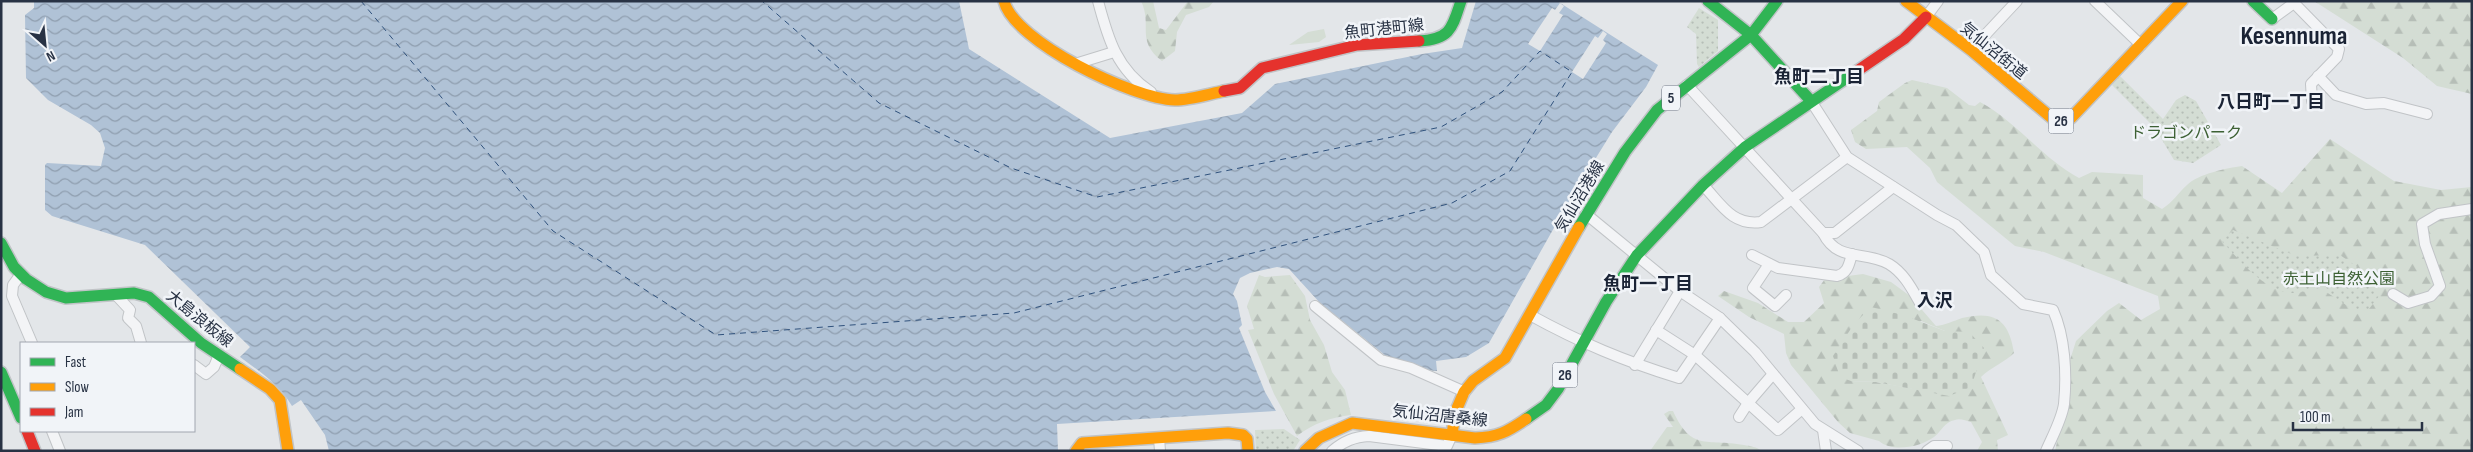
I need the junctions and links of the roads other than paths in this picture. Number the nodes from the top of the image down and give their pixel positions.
1 (1004, 1) edge
2 (1098, 1) edge
3 (1461, 1) edge
4 (1708, 1) edge
5 (1777, 1) edge
6 (1906, 1) edge
7 (1938, 1) edge
8 (2017, 1) edge
9 (2095, 1) edge
10 (2182, 1) edge
11 (2253, 1) edge
12 (1926, 17) junction
13 (2272, 18) joint
14 (1750, 35) junction
15 (2141, 45) junction
16 (1971, 50) junction
17 (1114, 52) junction
18 (1075, 64) junction
19 (2318, 76) junction
20 (1687, 85) junction
21 (1160, 98) junction
22 (1812, 101) junction
23 (2312, 101) dead end
24 (2427, 114) dead end
25 (1745, 147) junction
26 (1847, 158) junction
27 (1704, 185) junction
28 (1894, 188) junction
29 (1792, 198) junction
30 (2472, 209) edge
31 (1586, 214) junction
32 (1823, 232) junction
33 (1, 242) edge
34 (1852, 254) junction
35 (1637, 255) junction
36 (1752, 255) dead end
37 (1769, 264) junction
38 (21, 274) junction
39 (1680, 290) junction
40 (116, 294) junction
41 (2393, 294) dead end
42 (1786, 295) dead end
43 (1920, 303) dead end
44 (1315, 306) dead end
45 (1530, 315) junction
46 (1720, 318) junction
47 (1656, 330) junction
48 (32, 342) edge
49 (141, 342) edge
50 (1583, 343) junction
51 (219, 355) junction
52 (1695, 355) junction
53 (1635, 364) junction
54 (195, 366) edge
55 (1773, 374) junction
56 (2, 375) edge
57 (1465, 392) junction
58 (1748, 403) junction
59 (1802, 409) junction
60 (20, 416) edge
61 (1739, 417) dead end
62 (1823, 430) junction
63 (26, 432) edge
64 (52, 432) edge
65 (1452, 435) junction
66 (1159, 438) junction
67 (1947, 446) dead end
68 (35, 451) edge
69 (60, 451) edge
70 (288, 451) edge
71 (1076, 451) edge
72 (1160, 451) edge
73 (1248, 451) edge
74 (1305, 451) edge
75 (1332, 451) edge
76 (1826, 451) edge
77 (1858, 451) edge
78 (1927, 451) edge
79 (2046, 451) edge

1 - 18 main road
2 - 17 street
3 - 21 main road, 魚町港町線
4 - 14 main road
5 - 14 main road, 気仙沼港線 / 5
6 - 12 main road
7 - 12 street
8 - 16 street
9 - 15 street
10 - 15 main road, 気仙沼街道 / 26
11 - 13 main road
12 - 16 main road, 気仙沼街道 / 26
12 - 22 main road, 26
13 - 19 street
14 - 20 main road, 気仙沼港線 / 5
14 - 22 main road
15 - 16 main road, 気仙沼街道 / 26
17 - 18 street
17 - 21 street
18 - 21 main road
19 - 23 street
19 - 24 street
20 - 25 street
20 - 31 main road, 気仙沼港線 / 5
22 - 25 main road, 26
22 - 26 street
25 - 27 main road, 26
25 - 29 street
26 - 28 street
26 - 29 street
27 - 29 street
27 - 35 main road, 26
28 - 32 street
28 - 79 street
29 - 32 street
30 - 41 street
31 - 35 street
31 - 45 main road, 気仙沼港線 / 5
32 - 34 street
33 - 38 main road, 大島浪板線
34 - 37 street
34 - 43 street
35 - 39 street
35 - 50 main road, 気仙沼唐桑線 / 26
36 - 37 street
37 - 42 street
38 - 40 main road, 大島浪板線
38 - 48 street
39 - 46 street
39 - 47 street
40 - 49 street
40 - 51 main road, 大島浪板線
44 - 57 street
45 - 50 street
45 - 57 main road, 気仙沼港線 / 5
46 - 52 street
46 - 55 street
47 - 52 street
47 - 53 street
50 - 53 street
50 - 65 main road, 気仙沼唐桑線 / 26
51 - 54 street
51 - 70 main road, 大島浪板線
52 - 53 street
52 - 58 street
55 - 58 street
55 - 59 street
56 - 60 main road
57 - 65 main road, 気仙沼港線 / 5
58 - 59 street
58 - 61 street
59 - 62 street
62 - 76 street
62 - 77 street
63 - 68 main road
64 - 69 street
65 - 74 main road, 気仙沼唐桑線 / 26
65 - 75 street
66 - 71 main road
66 - 72 street
66 - 73 main road
67 - 78 street

